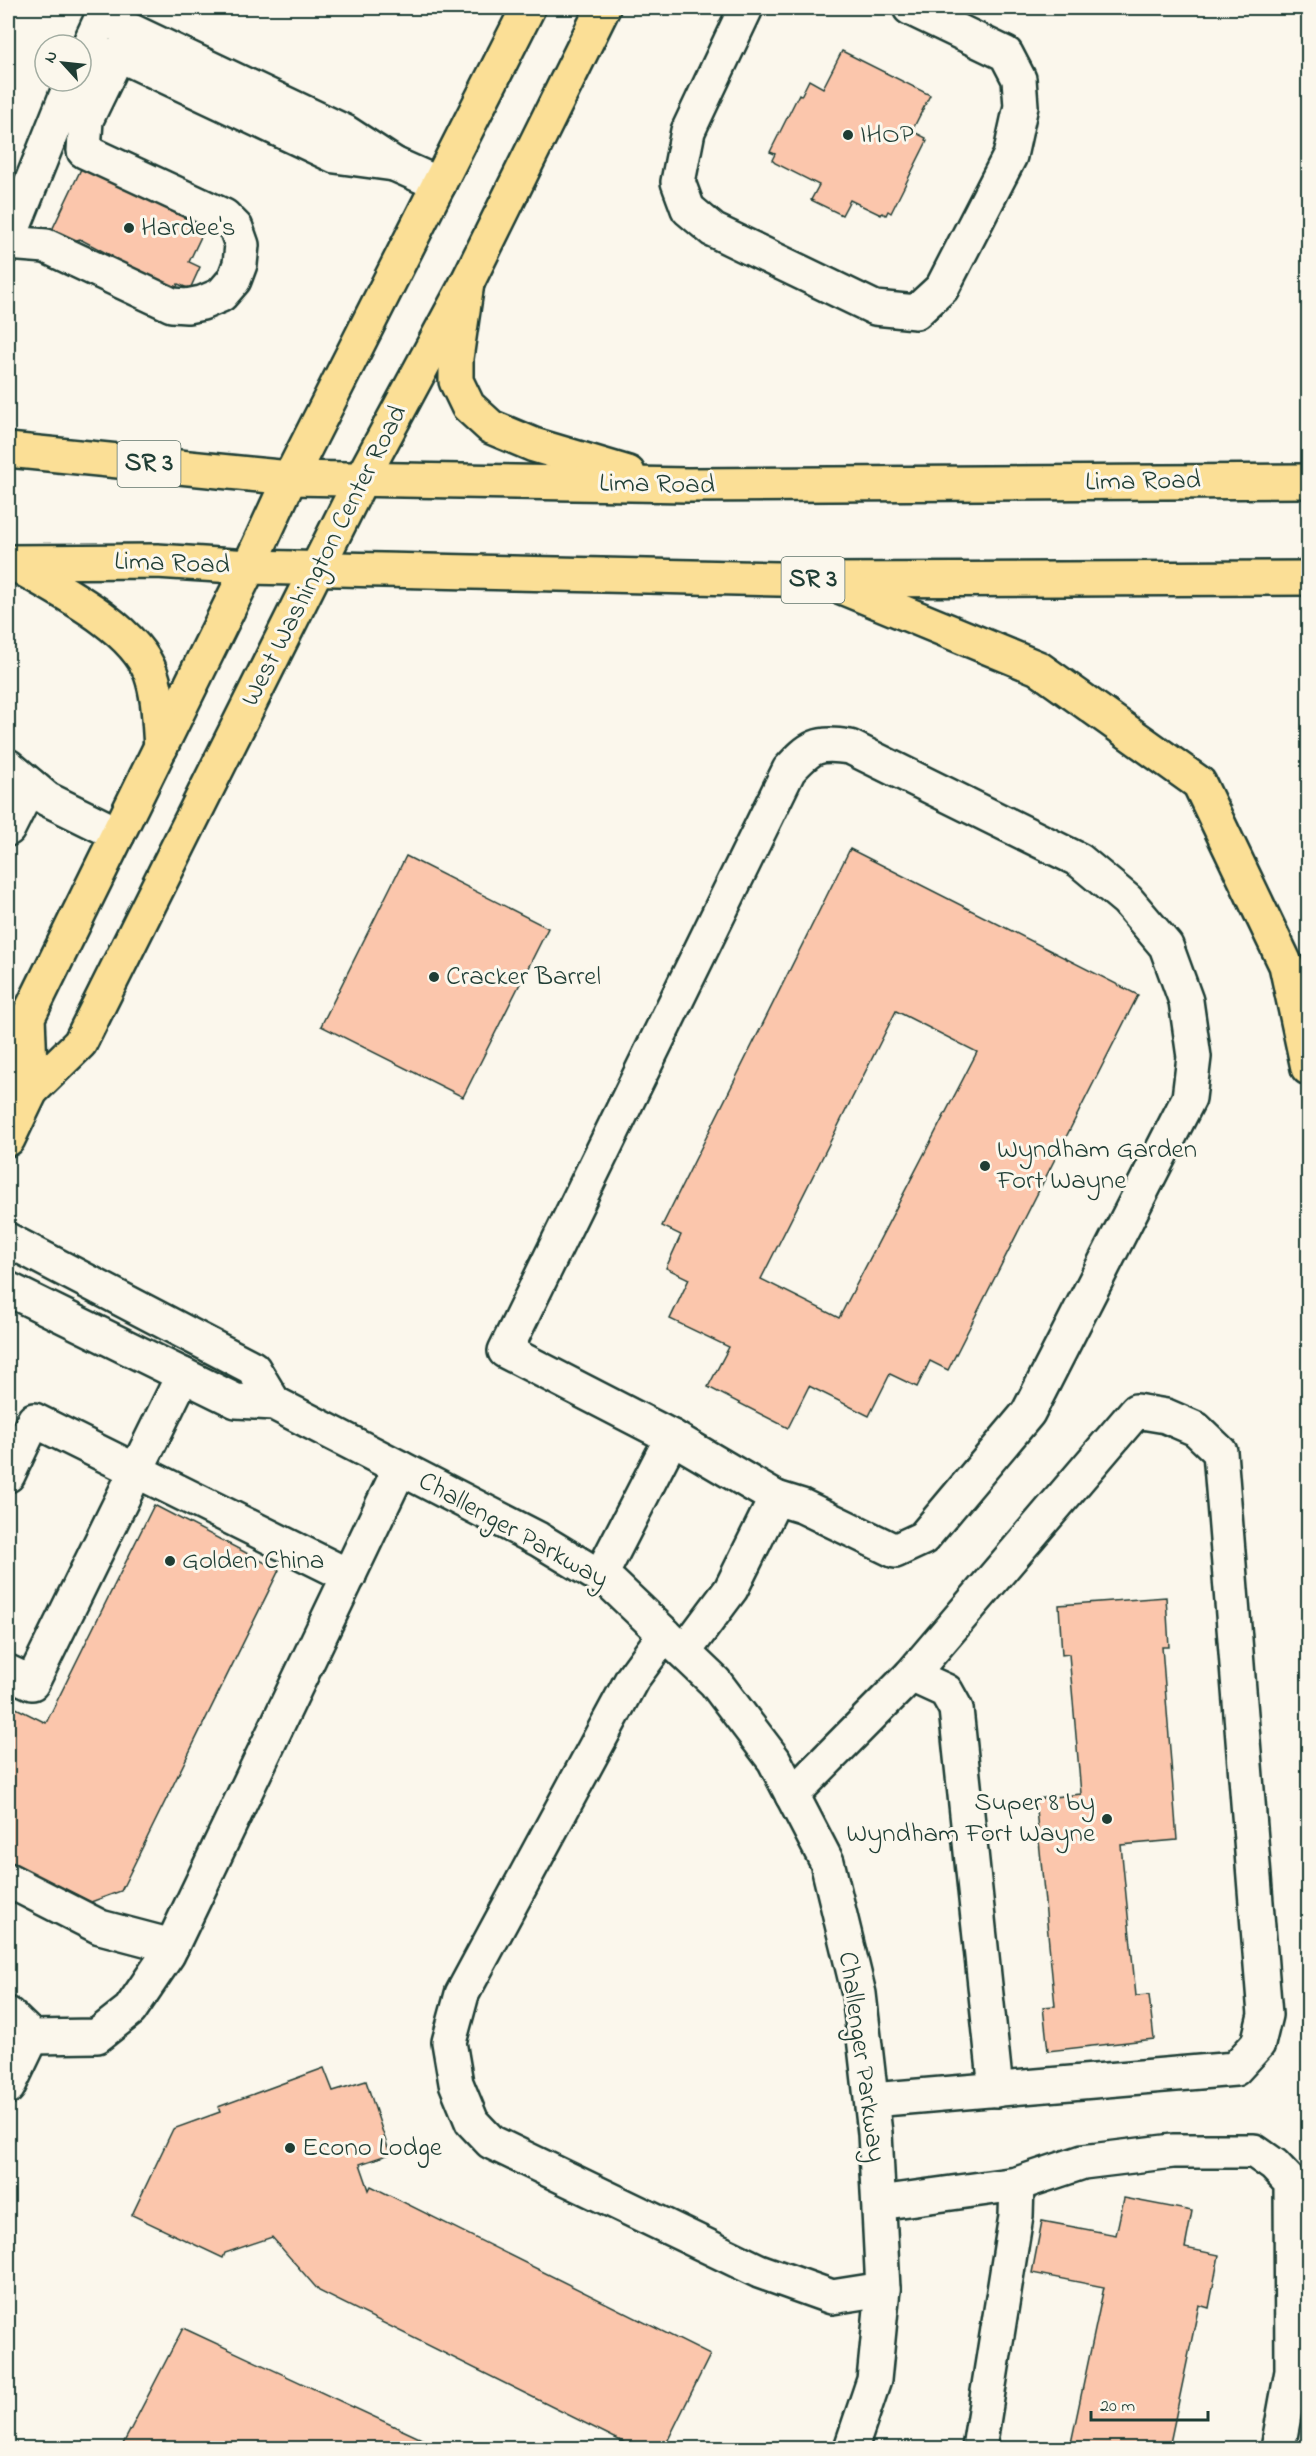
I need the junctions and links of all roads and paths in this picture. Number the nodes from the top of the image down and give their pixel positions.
1 (528, 8) edge
2 (603, 8) edge
3 (746, 8) edge
4 (910, 8) edge
5 (93, 36) edge
6 (75, 115) edge
7 (394, 164) junction
8 (439, 184) junction
9 (8, 242) edge
10 (467, 283) junction
11 (8, 450) edge
12 (290, 478) junction
13 (361, 480) junction
14 (1308, 481) edge
15 (667, 485) junction
16 (10, 562) edge
17 (249, 567) junction
18 (317, 569) junction
19 (1308, 578) edge
20 (824, 580) junction
21 (161, 747) junction
22 (19, 776) edge
23 (8, 829) edge
24 (118, 834) junction
25 (1308, 1068) edge
26 (19, 1085) edge
27 (8, 1139) edge
28 (8, 1240) edge
29 (8, 1289) edge
30 (183, 1375) junction
31 (274, 1403) junction
32 (672, 1437) junction
33 (400, 1468) junction
34 (137, 1471) junction
35 (8, 1475) edge
36 (776, 1498) junction
37 (349, 1576) junction
38 (600, 1577) junction
39 (674, 1643) junction
40 (8, 1672) edge
41 (911, 1676) junction
42 (792, 1795) junction
43 (8, 1880) edge
44 (172, 1946) junction
45 (8, 2014) edge
46 (32, 2037) junction
47 (8, 2087) edge
48 (996, 2090) junction
49 (872, 2100) junction
50 (1017, 2184) junction
51 (879, 2203) junction
52 (883, 2289) junction
53 (851, 2448) edge
54 (979, 2448) edge
55 (1278, 2448) edge

1 - 8 main road, West Washington Center Road
2 - 10 main road, West Washington Center Road
3 - 4 street
5 - 7 street
6 - 7 street
6 - 9 street
6 - 9 street
7 - 8 street
8 - 12 main road, West Washington Center Road
10 - 13 main road, West Washington Center Road
10 - 15 main road
11 - 12 main road, Lima Road / SR 3
12 - 13 main road, Lima Road / SR 3
12 - 17 main road, West Washington Center Road
13 - 15 main road, Lima Road / SR 3
13 - 18 main road, West Washington Center Road
14 - 15 main road, Lima Road / SR 3
16 - 17 main road, Lima Road / SR 3
16 - 21 main road
17 - 18 main road, Lima Road / SR 3
17 - 21 main road, West Washington Center Road
18 - 20 main road, Lima Road / SR 3
18 - 26 main road, West Washington Center Road
19 - 20 main road, Lima Road / SR 3
20 - 25 main road
21 - 24 main road, West Washington Center Road
22 - 23 street
22 - 24 street
24 - 26 main road, West Washington Center Road
26 - 27 main road, West Washington Center Road
28 - 31 street
29 - 30 street, Challenger Parkway
30 - 31 street, Challenger Parkway
30 - 34 street
31 - 33 street, Challenger Parkway
32 - 36 street
32 - 36 street
32 - 38 street
33 - 37 street
33 - 38 street, Challenger Parkway
34 - 35 street
34 - 37 street
34 - 40 street
36 - 39 street
37 - 44 street
38 - 39 street, Challenger Parkway
39 - 42 street, Challenger Parkway
39 - 52 street
41 - 42 street
41 - 48 street
41 - 48 street
42 - 49 street, Challenger Parkway
43 - 44 street
44 - 46 street
45 - 46 street
46 - 47 street
48 - 49 street
49 - 51 street, Challenger Parkway
50 - 51 street
50 - 54 street
50 - 55 street
51 - 52 street, Challenger Parkway
52 - 53 street, Challenger Parkway

